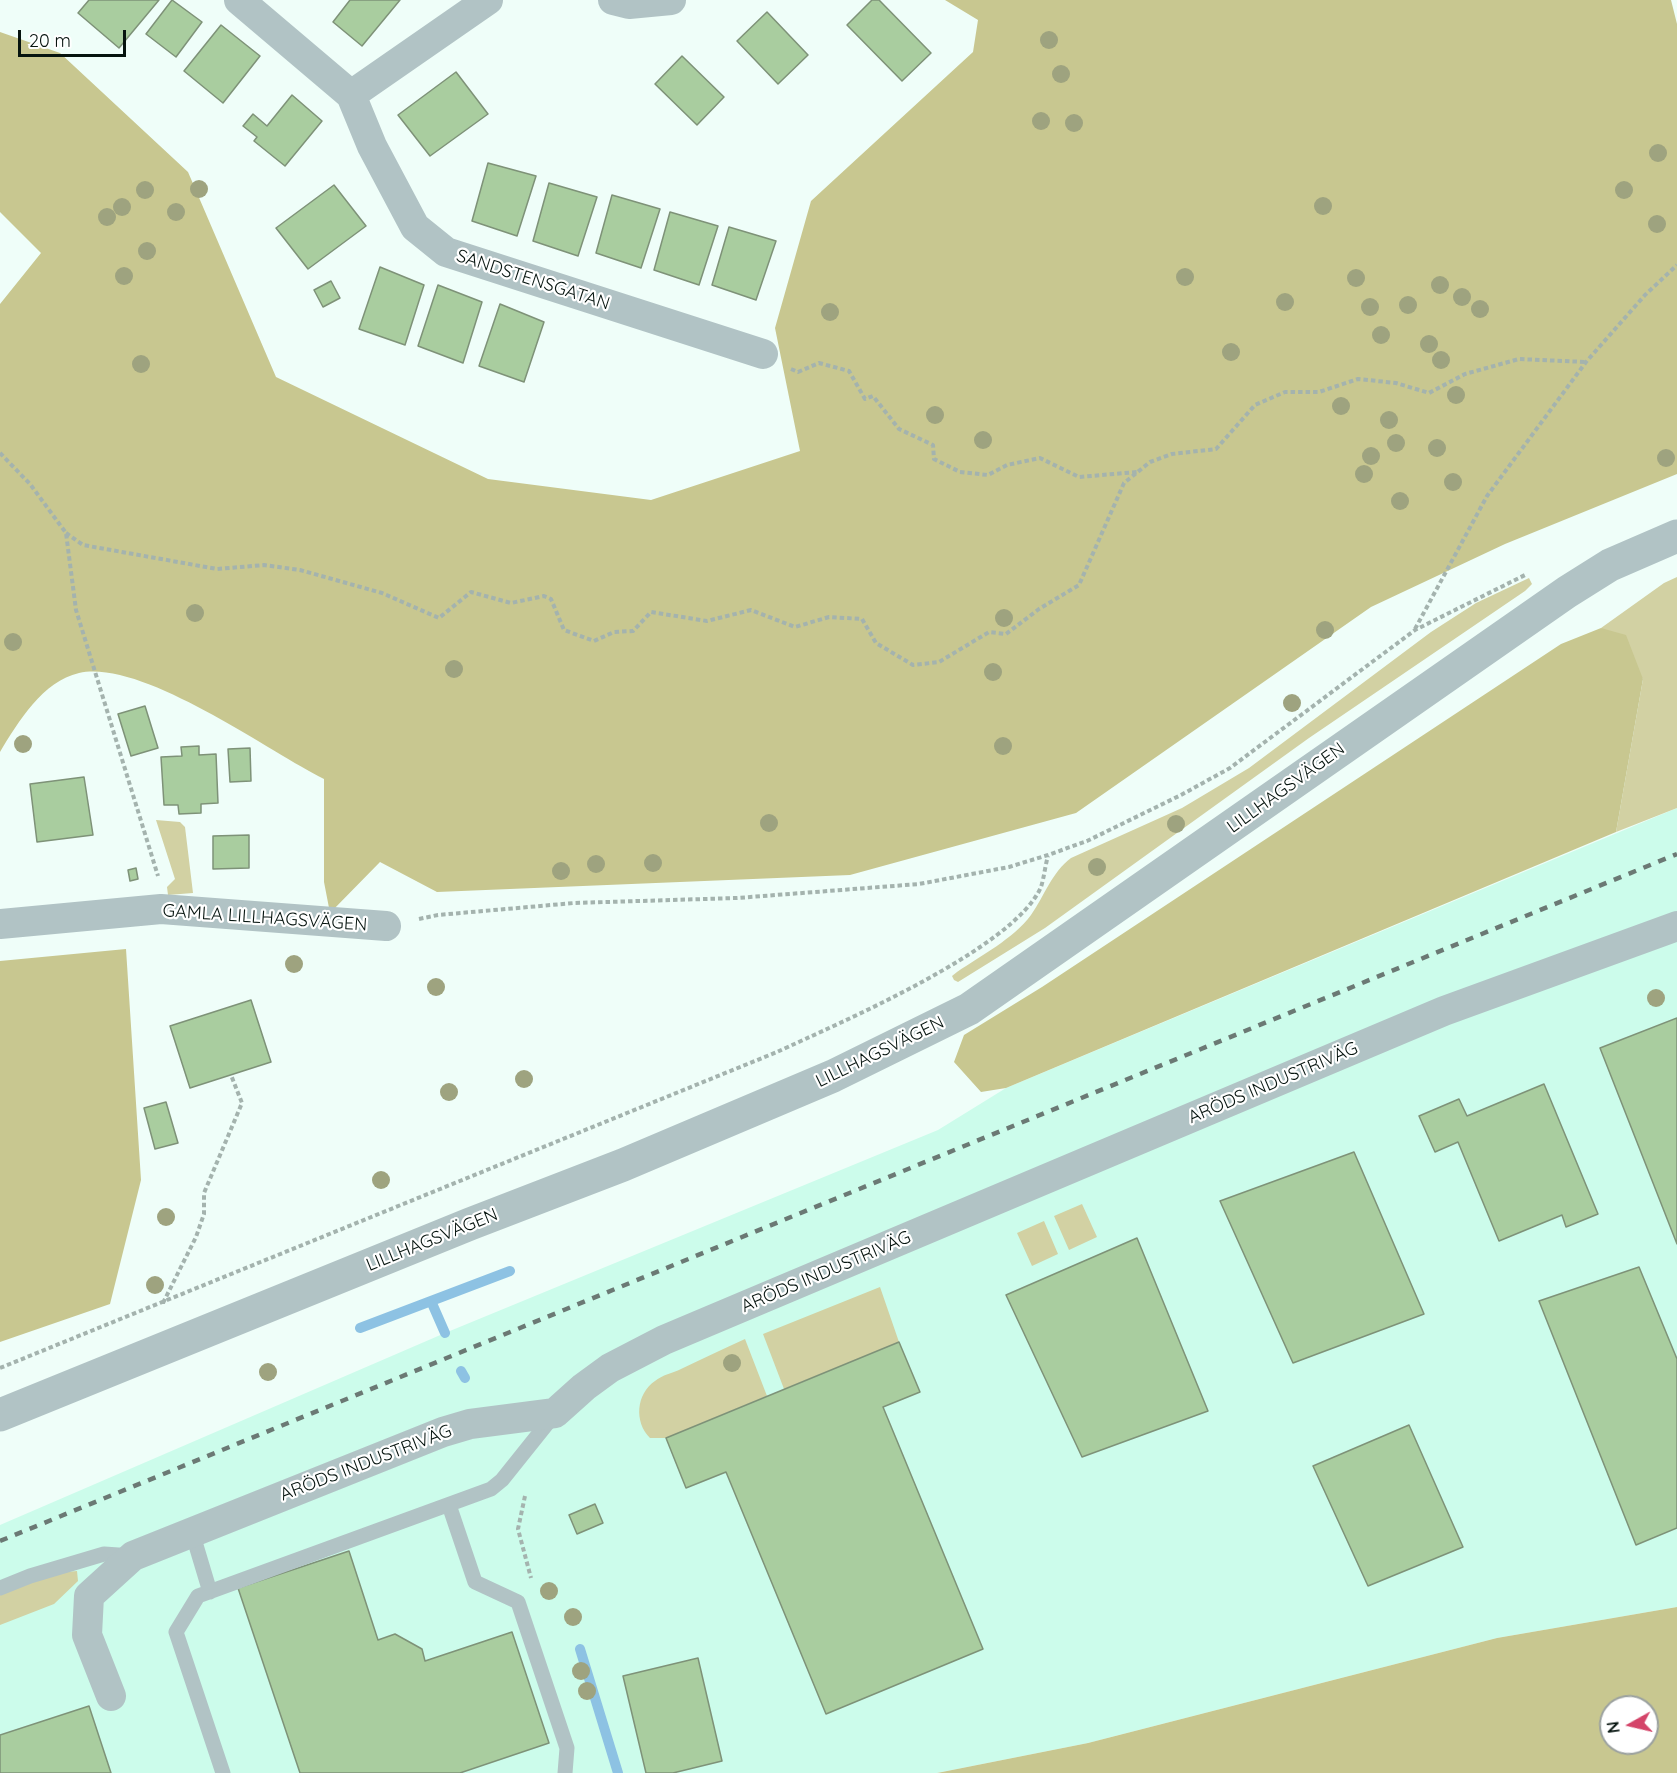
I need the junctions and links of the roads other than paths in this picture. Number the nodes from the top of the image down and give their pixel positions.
1 (239, 0) edge
2 (488, 0) edge
3 (613, 0) edge
4 (671, 0) edge
5 (351, 95) junction
6 (763, 354) road end
7 (1677, 536) edge
8 (0, 924) edge
9 (386, 926) road end
10 (1677, 926) edge
11 (555, 1413) junction
12 (0, 1415) edge
13 (449, 1505) junction
14 (192, 1532) junction
15 (133, 1556) junction
16 (0, 1588) edge
17 (210, 1592) junction
18 (111, 1696) dead end
19 (223, 1773) edge
20 (565, 1773) edge

1 - 5 street, SANDSTENSGATAN
2 - 5 street
3 - 4 street
5 - 6 street, SANDSTENSGATAN
7 - 12 street, LILLHAGSVÄGEN
8 - 9 street, GAMLA LILLHAGSVÄGEN
10 - 11 street, ARÖDS INDUSTRIVÄG
11 - 13 lane
11 - 14 street, ARÖDS INDUSTRIVÄG
13 - 17 lane
13 - 20 lane
14 - 15 street, ARÖDS INDUSTRIVÄG
14 - 17 lane
15 - 16 lane
15 - 18 street, ARÖDS INDUSTRIVÄG
17 - 19 lane

